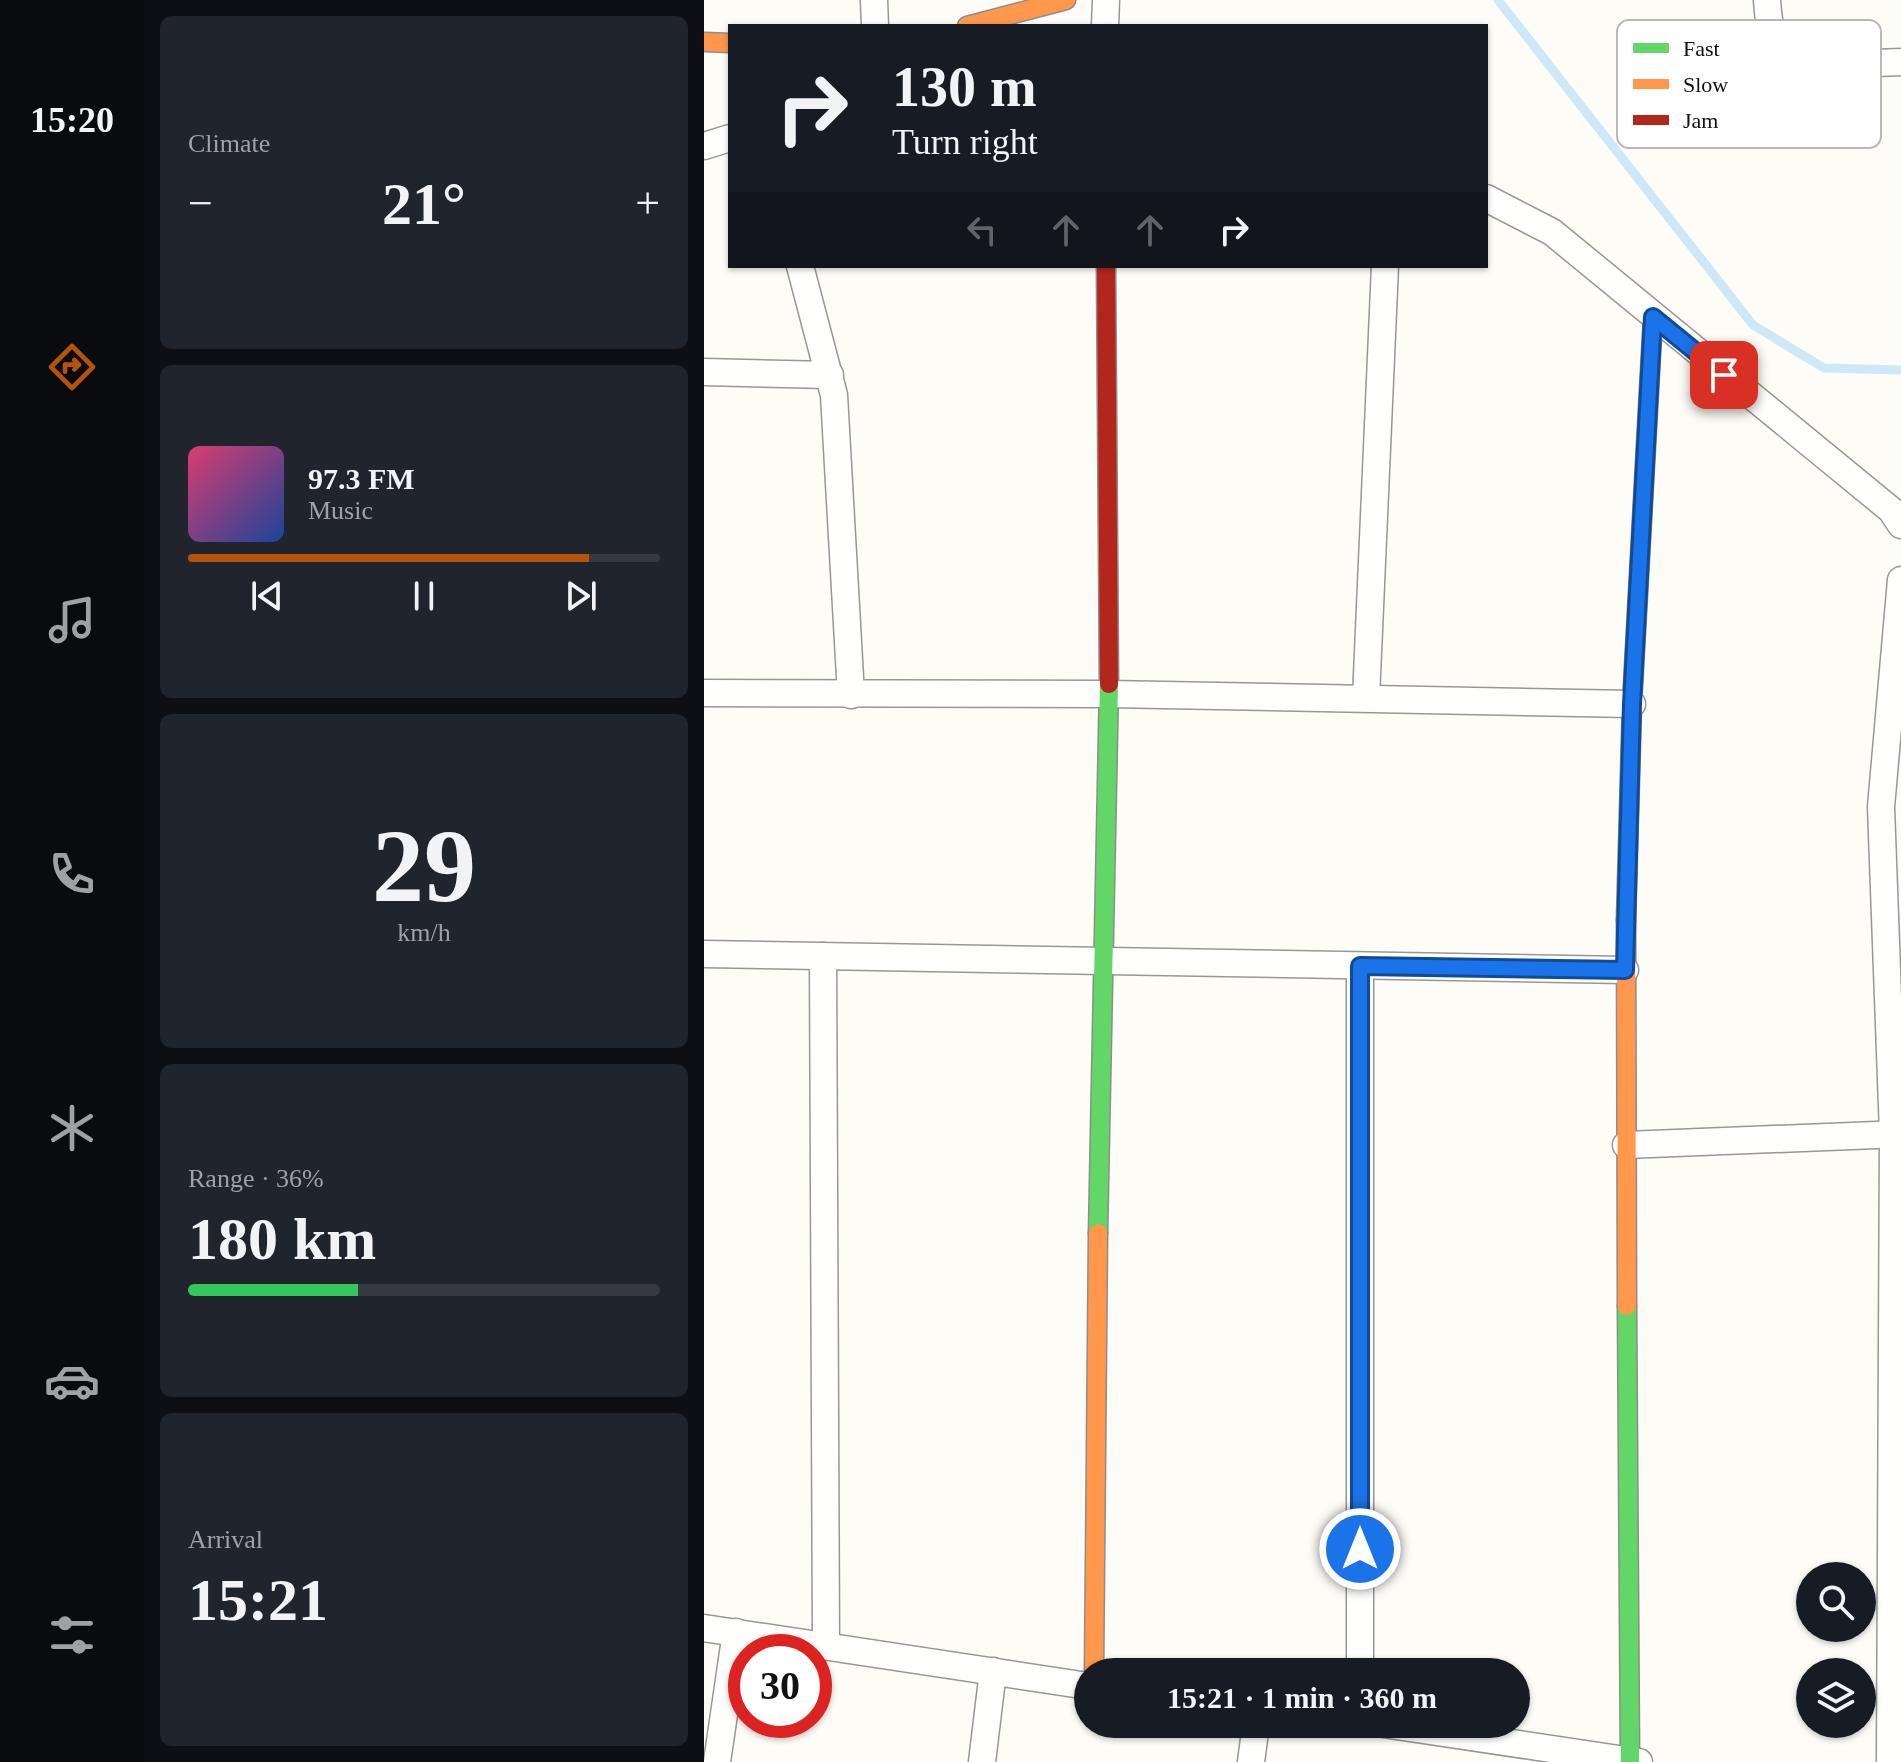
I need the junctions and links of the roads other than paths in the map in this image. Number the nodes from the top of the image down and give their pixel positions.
1 (874, 0) edge
2 (1066, 0) edge
3 (1106, 0) edge
4 (1767, 0) edge
5 (1771, 20) edge
6 (875, 24) edge
7 (975, 24) edge
8 (1105, 24) edge
9 (704, 42) edge
10 (728, 43) edge
11 (1881, 62) edge
12 (1901, 62) edge
13 (728, 139) edge
14 (704, 146) edge
15 (1488, 199) edge
16 (801, 268) edge
17 (1106, 268) edge
18 (1385, 268) edge
19 (1653, 317) junction
20 (704, 372) edge
21 (830, 375) junction
22 (1901, 525) edge
23 (1901, 580) edge
24 (704, 693) edge
25 (1109, 694) junction
26 (851, 695) junction
27 (1366, 698) junction
28 (1632, 704) junction
29 (704, 954) edge
30 (823, 956) junction
31 (1101, 962) junction
32 (1360, 966) junction
33 (1625, 970) junction
34 (1897, 1134) edge
35 (1626, 1145) junction
36 (704, 1628) edge
37 (736, 1632) junction
38 (749, 1634) edge
39 (826, 1634) edge
40 (832, 1647) edge
41 (1094, 1658) edge
42 (1360, 1658) edge
43 (993, 1671) junction
44 (1074, 1684) edge
45 (1254, 1738) edge
46 (1447, 1738) edge
47 (1515, 1753) edge
48 (1635, 1761) edge
49 (717, 1762) edge
50 (982, 1762) edge
51 (1251, 1762) edge
52 (1890, 1762) edge

1 - 6 street
2 - 7 street
3 - 8 street
4 - 5 street
9 - 10 street
11 - 12 street
13 - 14 street
15 - 19 street
16 - 21 street
17 - 25 street
18 - 27 street
19 - 22 street
19 - 28 street
20 - 21 street
21 - 26 street
23 - 34 street
24 - 26 street
25 - 26 street
25 - 27 street
25 - 31 street
27 - 28 street
28 - 33 street
29 - 30 street
30 - 31 street
30 - 39 street
31 - 32 street
31 - 41 street
32 - 33 street
32 - 42 street
33 - 35 street
34 - 35 street
34 - 52 street
35 - 48 street
36 - 37 street
37 - 38 street
37 - 49 street
40 - 43 street
43 - 44 street
43 - 50 street
45 - 51 street
46 - 47 street
47 - 48 street

